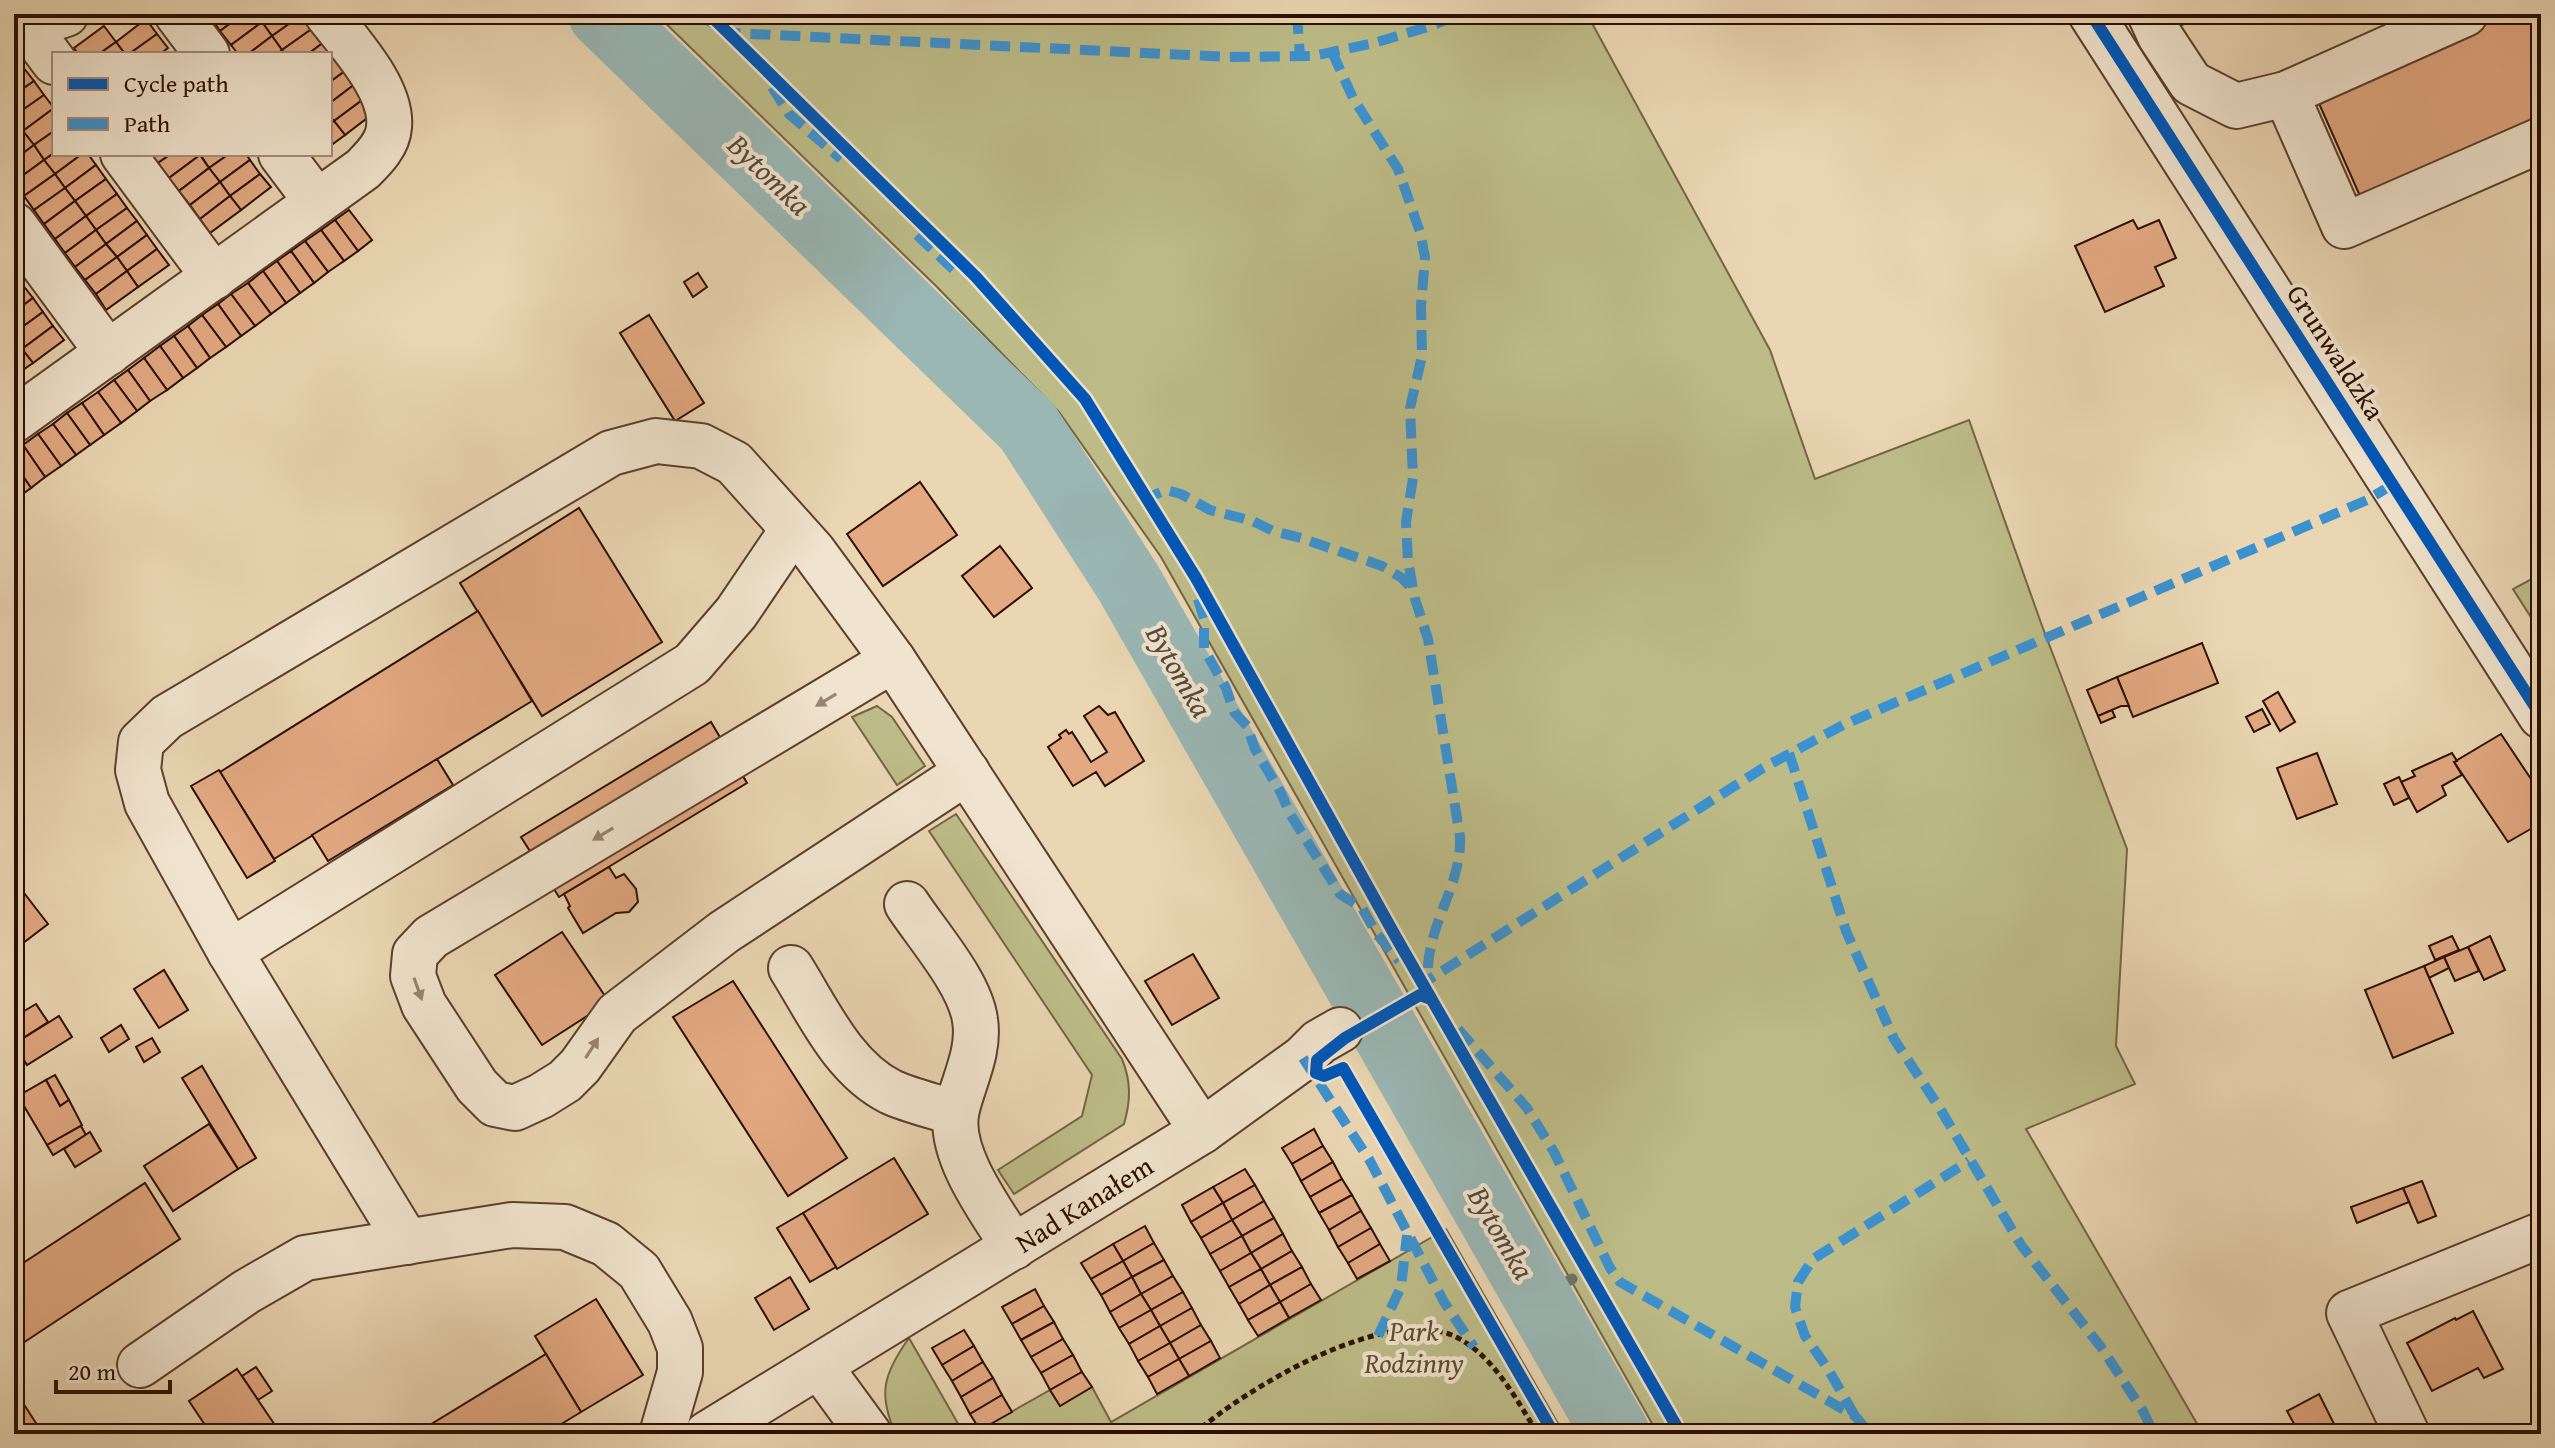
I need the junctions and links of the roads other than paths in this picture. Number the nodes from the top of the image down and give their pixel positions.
1 (177, 14) edge
2 (327, 14) edge
3 (2091, 14) edge
4 (2150, 14) edge
5 (2465, 14) edge
6 (36, 24) edge
7 (206, 52) edge
8 (52, 58) edge
9 (2286, 94) junction
10 (2541, 140) edge
11 (124, 156) edge
12 (282, 156) edge
13 (317, 202) junction
14 (14, 225) edge
15 (214, 277) junction
16 (108, 353) junction
17 (14, 420) edge
18 (793, 529) junction
19 (893, 660) junction
20 (2541, 716) edge
21 (967, 772) junction
22 (907, 904) dead end
23 (230, 952) junction
24 (791, 968) dead end
25 (1340, 1030) dead end
26 (955, 1113) junction
27 (1202, 1131) junction
28 (2541, 1235) edge
29 (407, 1242) junction
30 (1014, 1247) junction
31 (140, 1365) dead end
32 (820, 1367) junction
33 (662, 1434) edge
34 (707, 1434) edge
35 (869, 1434) edge
36 (2407, 1434) edge

1 - 7 street
2 - 13 street
3 - 20 street, Grunwaldzka
4 - 9 street
5 - 9 street
6 - 8 street
9 - 10 street
11 - 15 street
12 - 13 street
13 - 15 street
14 - 16 street
15 - 16 street
16 - 17 street
18 - 19 street
18 - 23 street
18 - 23 street
19 - 21 street
19 -> 21 street
21 - 27 street
22 - 26 street
23 - 29 street
24 - 26 street
25 - 27 street, Nad Kanałem
26 - 30 street
27 - 30 street, Nad Kanałem
28 - 36 street
29 - 31 street
29 - 33 street
30 - 32 street, Nad Kanałem
32 - 34 street, Nad Kanałem
32 - 35 street

